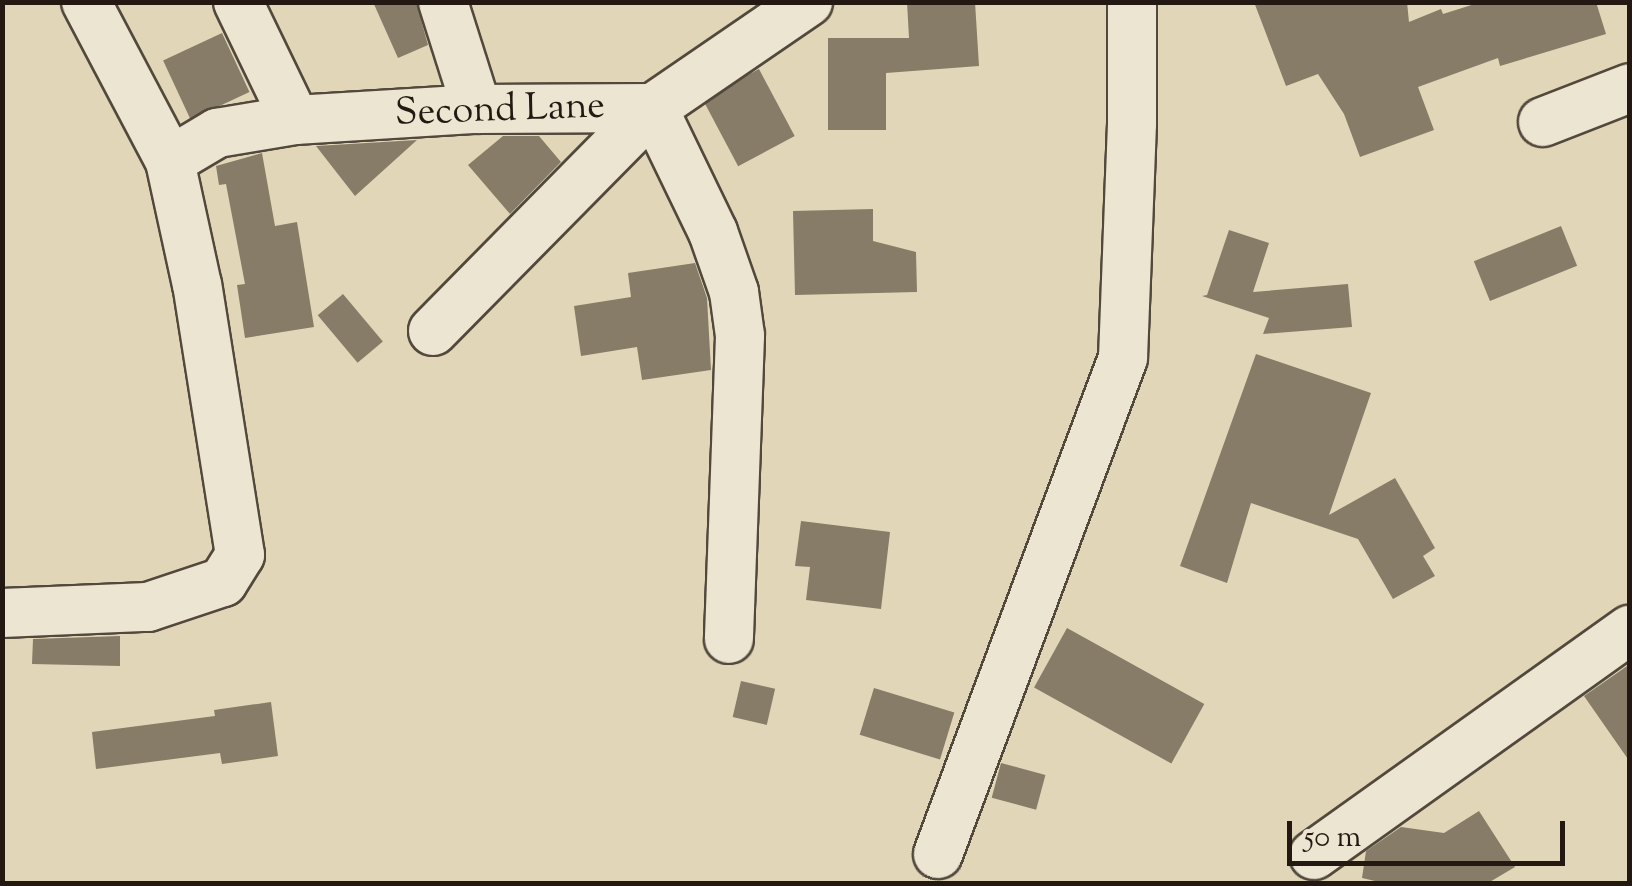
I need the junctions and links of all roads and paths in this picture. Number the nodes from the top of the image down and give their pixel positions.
1 (86, 2) edge
2 (238, 2) edge
3 (442, 2) edge
4 (808, 2) edge
5 (1132, 2) edge
6 (1630, 88) edge
7 (652, 108) junction
8 (477, 109) junction
9 (295, 120) junction
10 (1543, 122) dead end
11 (170, 161) junction
12 (433, 331) dead end
13 (2, 613) edge
14 (1630, 630) edge
15 (729, 639) dead end
16 (938, 854) dead end
17 (1314, 855) dead end

1 - 11 street
2 - 9 street
3 - 8 street
4 - 7 street, Second Lane
5 - 16 street
6 - 10 street
7 - 8 street, Second Lane
7 - 12 street
7 - 15 street
8 - 9 street, Second Lane
9 - 11 street, Second Lane
11 - 13 street
14 - 17 street

